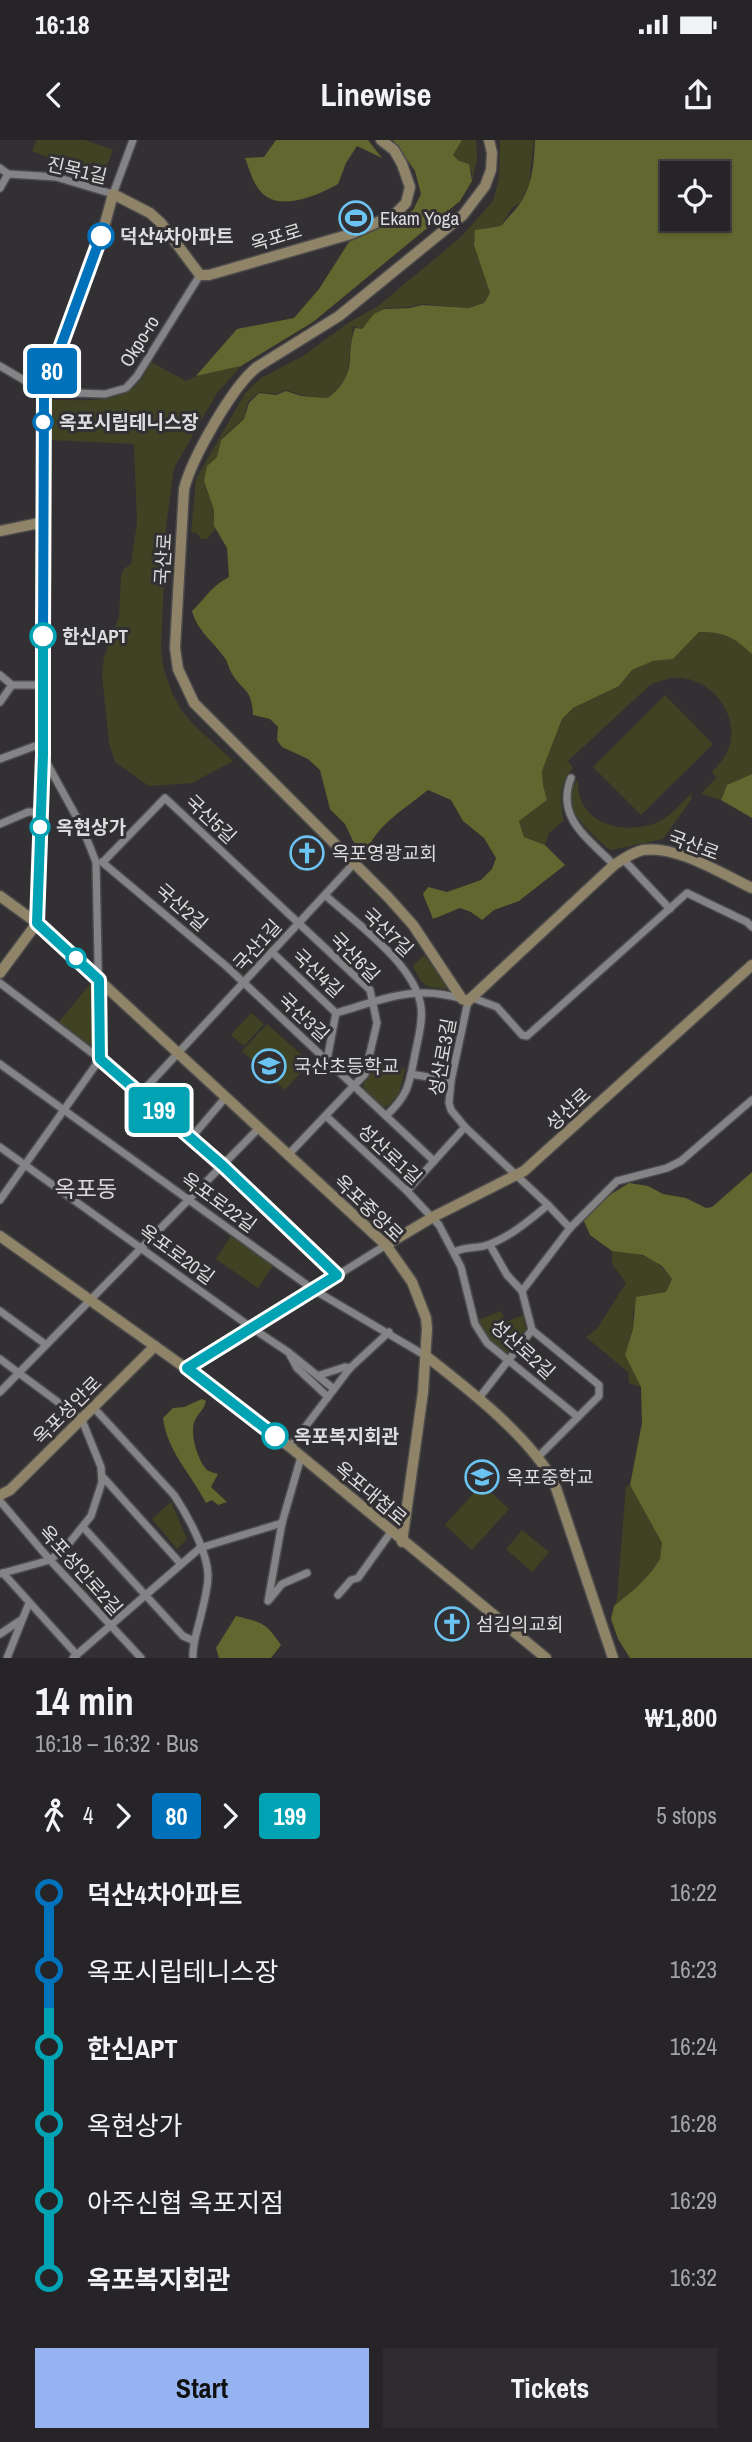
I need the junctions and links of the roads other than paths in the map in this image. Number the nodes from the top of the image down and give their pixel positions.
1 (133, 140) edge
2 (381, 140) edge
3 (492, 140) edge
4 (0, 168) edge
5 (8, 174) junction
6 (0, 188) edge
7 (113, 194) junction
8 (200, 275) junction
9 (0, 366) edge
10 (44, 392) junction
11 (44, 522) junction
12 (0, 531) edge
13 (0, 675) edge
14 (12, 685) junction
15 (43, 685) junction
16 (0, 702) edge
17 (43, 743) junction
18 (43, 755) junction
19 (0, 759) edge
20 (571, 778) dead end
21 (40, 812) junction
22 (0, 824) edge
23 (624, 859) junction
24 (357, 860) junction
25 (100, 862) junction
26 (614, 865) junction
27 (752, 888) edge
28 (325, 895) junction
29 (0, 896) edge
30 (670, 909) junction
31 (37, 923) junction
32 (299, 924) junction
33 (752, 927) edge
34 (272, 952) junction
35 (751, 967) edge
36 (0, 973) edge
37 (99, 980) junction
38 (0, 983) edge
39 (244, 983) junction
40 (418, 991) junction
41 (468, 999) junction
42 (373, 1002) junction
43 (336, 1013) junction
44 (178, 1054) junction
45 (100, 1059) junction
46 (327, 1060) junction
47 (0, 1065) edge
48 (411, 1074) junction
49 (451, 1081) junction
50 (355, 1086) junction
51 (141, 1094) junction
52 (225, 1098) junction
53 (752, 1100) edge
54 (64, 1110) junction
55 (326, 1116) junction
56 (386, 1116) junction
57 (464, 1128) junction
58 (258, 1129) junction
59 (191, 1138) junction
60 (0, 1147) edge
61 (288, 1156) junction
62 (434, 1161) junction
63 (25, 1164) junction
64 (222, 1165) junction
65 (516, 1176) junction
66 (407, 1191) junction
67 (188, 1199) junction
68 (0, 1200) edge
69 (548, 1205) junction
70 (432, 1217) junction
71 (570, 1228) junction
72 (0, 1236) edge
73 (386, 1245) junction
74 (490, 1245) junction
75 (141, 1248) junction
76 (454, 1252) junction
77 (337, 1275) junction
78 (314, 1290) junction
79 (522, 1290) junction
80 (90, 1300) junction
81 (0, 1311) edge
82 (252, 1328) junction
83 (532, 1330) junction
84 (389, 1332) junction
85 (45, 1344) junction
86 (155, 1346) junction
87 (289, 1352) junction
88 (426, 1356) junction
89 (0, 1359) edge
90 (509, 1361) junction
91 (187, 1368) junction
92 (350, 1368) junction
93 (18, 1373) junction
94 (320, 1375) junction
95 (334, 1389) junction
96 (0, 1392) edge
97 (328, 1397) junction
98 (479, 1398) junction
99 (94, 1408) junction
100 (578, 1417) junction
101 (82, 1420) junction
102 (290, 1447) junction
103 (300, 1457) junction
104 (537, 1457) junction
105 (101, 1475) junction
106 (0, 1495) edge
107 (0, 1501) edge
108 (282, 1523) junction
109 (83, 1527) junction
110 (391, 1532) junction
111 (402, 1542) junction
112 (200, 1548) junction
113 (50, 1560) junction
114 (180, 1563) junction
115 (307, 1573) dead end
116 (1, 1574) edge
117 (144, 1595) junction
118 (338, 1595) dead end
119 (29, 1603) junction
120 (22, 1620) junction
121 (110, 1625) junction
122 (0, 1634) edge
123 (194, 1641) junction
124 (75, 1657) edge
125 (7, 1658) edge
126 (141, 1658) edge
127 (192, 1658) edge
128 (546, 1658) edge
129 (613, 1658) edge

1 - 7 street
2 - 8 street, 옥포로
3 - 24 street, 국산로
4 - 5 street
5 - 6 street
5 - 7 street, 진목1길
7 - 8 street
7 - 10 street
8 - 10 street, Okpo-ro
9 - 10 street
10 - 11 street
11 - 12 street
11 - 15 street
13 - 14 street
14 - 15 street
14 - 16 street
15 - 17 street
17 - 18 street
17 - 19 street
18 - 21 street
18 - 25 street
20 - 26 street
21 - 22 street
21 - 31 street
23 - 26 street, 국산로
23 - 27 street, 국산로
23 - 30 street
24 - 28 street, 국산1길
24 - 41 street, 국산로
25 - 32 street, 국산5길
25 - 37 street
25 - 39 street, 국산2길
26 - 41 street, 국산로
28 - 32 street, 국산1길
28 - 40 street, 국산7길
29 - 31 street, 옥포중앙로
30 - 33 street
30 - 41 street
31 - 36 street
31 - 37 street, 옥포중앙로
32 - 34 street, 국산1길
32 - 42 street, 국산6길
34 - 39 street, 국산1길
34 - 43 street, 국산4길
35 - 65 street, 성산로
37 - 44 street, 옥포중앙로
37 - 45 street
38 - 45 street
39 - 44 street, 국산1길
39 - 46 street, 국산3길
40 - 41 street
40 - 42 street
40 - 48 street
41 - 49 street, 성산로3길
42 - 43 street
42 - 50 street, 국산6길
43 - 46 street, 국산4길
44 - 51 street, 국산1길
44 - 52 street, 옥포중앙로
45 - 51 street
45 - 54 street
46 - 50 street, 국산3길
47 - 54 street, 옥포로22길
48 - 49 street
48 - 56 street
49 - 57 street, 성산로3길
50 - 55 street, 국산6길
50 - 56 street, 국산3길
51 - 59 street
52 - 58 street, 옥포중앙로
52 - 59 street
53 - 71 street
54 - 63 street
54 - 67 street, 옥포로22길
55 - 61 street, 국산6길
55 - 66 street, 성산로1길
56 - 62 street, 국산3길
57 - 62 street
57 - 65 street, 성산로3길
58 - 61 street, 옥포중앙로
58 - 64 street
59 - 64 street
60 - 63 street, 옥포로20길
61 - 73 street, 옥포중앙로
62 - 66 street
63 - 68 street
63 - 75 street, 옥포로20길
64 - 67 street
64 - 77 street
65 - 69 street, 성산로3길
65 - 70 street, 성산로
66 - 70 street, 성산로1길
67 - 75 street
67 - 78 street, 옥포로22길
69 - 71 street, 성산로3길
69 - 74 street
70 - 73 street, 성산로
70 - 76 street, 성산로2길
71 - 79 street
72 - 80 street, 옥포대첩로
73 - 77 street
73 - 88 street, 옥포중앙로
74 - 76 street
74 - 79 street
75 - 80 street
75 - 82 street, 옥포로20길
76 - 90 street, 성산로2길
77 - 78 street
78 - 82 street
78 - 84 street, 옥포로22길
79 - 83 street
80 - 85 street
80 - 86 street, 옥포대첩로
81 - 85 street
82 - 87 street, 옥포로20길
82 - 91 street
83 - 90 street
83 - 100 street
84 - 88 street, 옥포로22길
84 - 92 street
85 - 93 street
86 - 91 street, 옥포대첩로
86 - 99 street, 옥포성안로
87 - 94 street, 옥포로20길
87 - 97 street
88 - 98 street
88 - 111 street, 옥포중앙로
89 - 93 street
90 - 98 street
90 - 100 street, 성산로2길
91 - 102 street, 옥포대첩로
92 - 94 street
92 - 95 street
93 - 96 street
93 - 101 street
94 - 95 street, 옥포로20길
95 - 97 street
97 - 102 street
98 - 104 street
99 - 101 street, 옥포성안로
99 - 112 street
100 - 104 street
101 - 105 street
101 - 106 street, 옥포성안로
102 - 103 street, 옥포대첩로
103 - 108 street
103 - 110 street, 옥포대첩로
104 - 129 street
105 - 109 street
105 - 114 street
107 - 113 street, 옥포성안로2길
108 - 112 street
108 - 115 street
109 - 113 street
109 - 117 street
110 - 111 street, 옥포대첩로
110 - 118 street
111 - 128 street, 옥포대첩로
112 - 114 street
112 - 123 street
113 - 116 street
113 - 121 street, 옥포성안로2길
114 - 117 street
116 - 119 street
117 - 121 street
117 - 123 street
119 - 120 street
119 - 124 street
120 - 122 street
120 - 125 street
121 - 124 street
121 - 126 street, 옥포성안로2길
123 - 127 street

